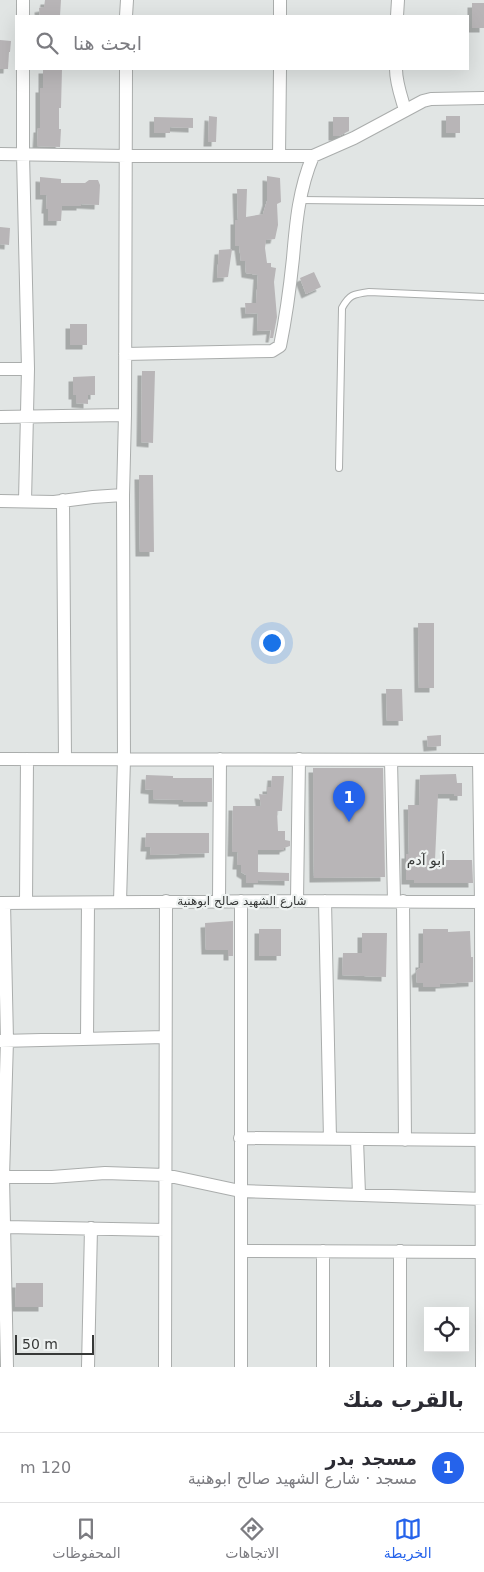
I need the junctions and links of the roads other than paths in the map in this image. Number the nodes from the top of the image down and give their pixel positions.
1 (23, 0) edge
2 (126, 0) edge
3 (280, 0) edge
4 (398, 0) edge
5 (23, 15) edge
6 (126, 15) edge
7 (280, 15) edge
8 (398, 15) edge
9 (23, 70) edge
10 (126, 70) edge
11 (280, 70) edge
12 (396, 70) edge
13 (484, 98) edge
14 (405, 110) junction
15 (0, 154) edge
16 (23, 154) junction
17 (126, 156) junction
18 (279, 156) junction
19 (313, 156) junction
20 (299, 200) junction
21 (484, 202) edge
22 (484, 297) edge
23 (125, 354) junction
24 (0, 369) edge
25 (28, 369) junction
26 (125, 415) junction
27 (0, 416) edge
28 (27, 416) junction
29 (340, 468) dead end
30 (123, 495) junction
31 (0, 500) edge
32 (63, 500) junction
33 (25, 501) junction
34 (0, 759) edge
35 (27, 759) junction
36 (65, 759) junction
37 (124, 759) junction
38 (220, 759) junction
39 (299, 759) junction
40 (391, 760) junction
41 (482, 760) edge
42 (166, 901) junction
43 (219, 901) junction
44 (241, 901) junction
45 (297, 901) junction
46 (325, 901) junction
47 (398, 901) junction
48 (120, 902) junction
49 (483, 902) edge
50 (2, 903) edge
51 (26, 903) junction
52 (88, 903) junction
53 (165, 1037) junction
54 (87, 1039) junction
55 (4, 1041) edge
56 (483, 1132) edge
57 (240, 1138) junction
58 (330, 1139) junction
59 (357, 1140) junction
60 (405, 1140) junction
61 (165, 1175) junction
62 (2, 1177) edge
63 (240, 1191) junction
64 (359, 1194) junction
65 (483, 1198) edge
66 (5, 1227) junction
67 (91, 1228) junction
68 (165, 1230) junction
69 (242, 1251) junction
70 (323, 1251) junction
71 (400, 1251) junction
72 (482, 1252) junction
73 (3, 1253) edge
74 (7, 1367) edge
75 (88, 1367) edge
76 (165, 1367) edge
77 (241, 1367) edge
78 (323, 1367) edge
79 (400, 1367) edge
80 (482, 1367) edge

1 - 5 street
2 - 6 street
3 - 7 street
4 - 8 street
9 - 16 street
10 - 17 street
11 - 18 street
12 - 14 street
13 - 14 street
14 - 19 street
15 - 16 street
16 - 17 street
16 - 25 street
17 - 18 street
17 - 23 street
18 - 19 street
19 - 20 street
20 - 21 lane
20 - 23 street
22 - 29 lane
23 - 26 street
24 - 25 street
25 - 28 street
26 - 28 street
26 - 30 street
27 - 28 street
28 - 33 street
30 - 32 street
30 - 37 street
31 - 33 street
32 - 33 street
32 - 36 street
34 - 35 street
35 - 36 street
35 - 51 street
36 - 37 street
37 - 38 street
37 - 48 street
38 - 39 street
38 - 43 street
39 - 40 street
39 - 45 street
40 - 41 street
40 - 47 street
41 - 49 street
42 - 43 street, شارع الشهيد صالح ابوهنية
42 - 48 street, شارع الشهيد صالح ابوهنية
42 - 53 street
43 - 44 street, شارع الشهيد صالح ابوهنية
44 - 45 street, شارع الشهيد صالح ابوهنية
44 - 57 street
45 - 46 street, شارع الشهيد صالح ابوهنية
46 - 47 street, شارع الشهيد صالح ابوهنية
46 - 58 street
47 - 49 street, شارع الشهيد صالح ابوهنية
47 - 60 street
48 - 52 street, شارع الشهيد صالح ابوهنية
49 - 56 street
50 - 51 street, شارع الشهيد صالح ابوهنية
50 - 55 street
51 - 52 street, شارع الشهيد صالح ابوهنية
52 - 54 street
53 - 54 street
53 - 61 street
54 - 55 street
55 - 62 street
56 - 60 street
56 - 65 street
57 - 58 street
57 - 63 street
58 - 59 street
59 - 60 street
59 - 64 street
61 - 62 street
61 - 63 street
61 - 68 street
62 - 66 street
63 - 64 street
63 - 69 street
64 - 65 street
65 - 72 street
66 - 67 street
66 - 73 street
67 - 68 street
67 - 75 street
68 - 76 street
69 - 70 street
69 - 77 street
70 - 71 street
70 - 78 street
71 - 72 street
71 - 79 street
72 - 80 street
73 - 74 street

